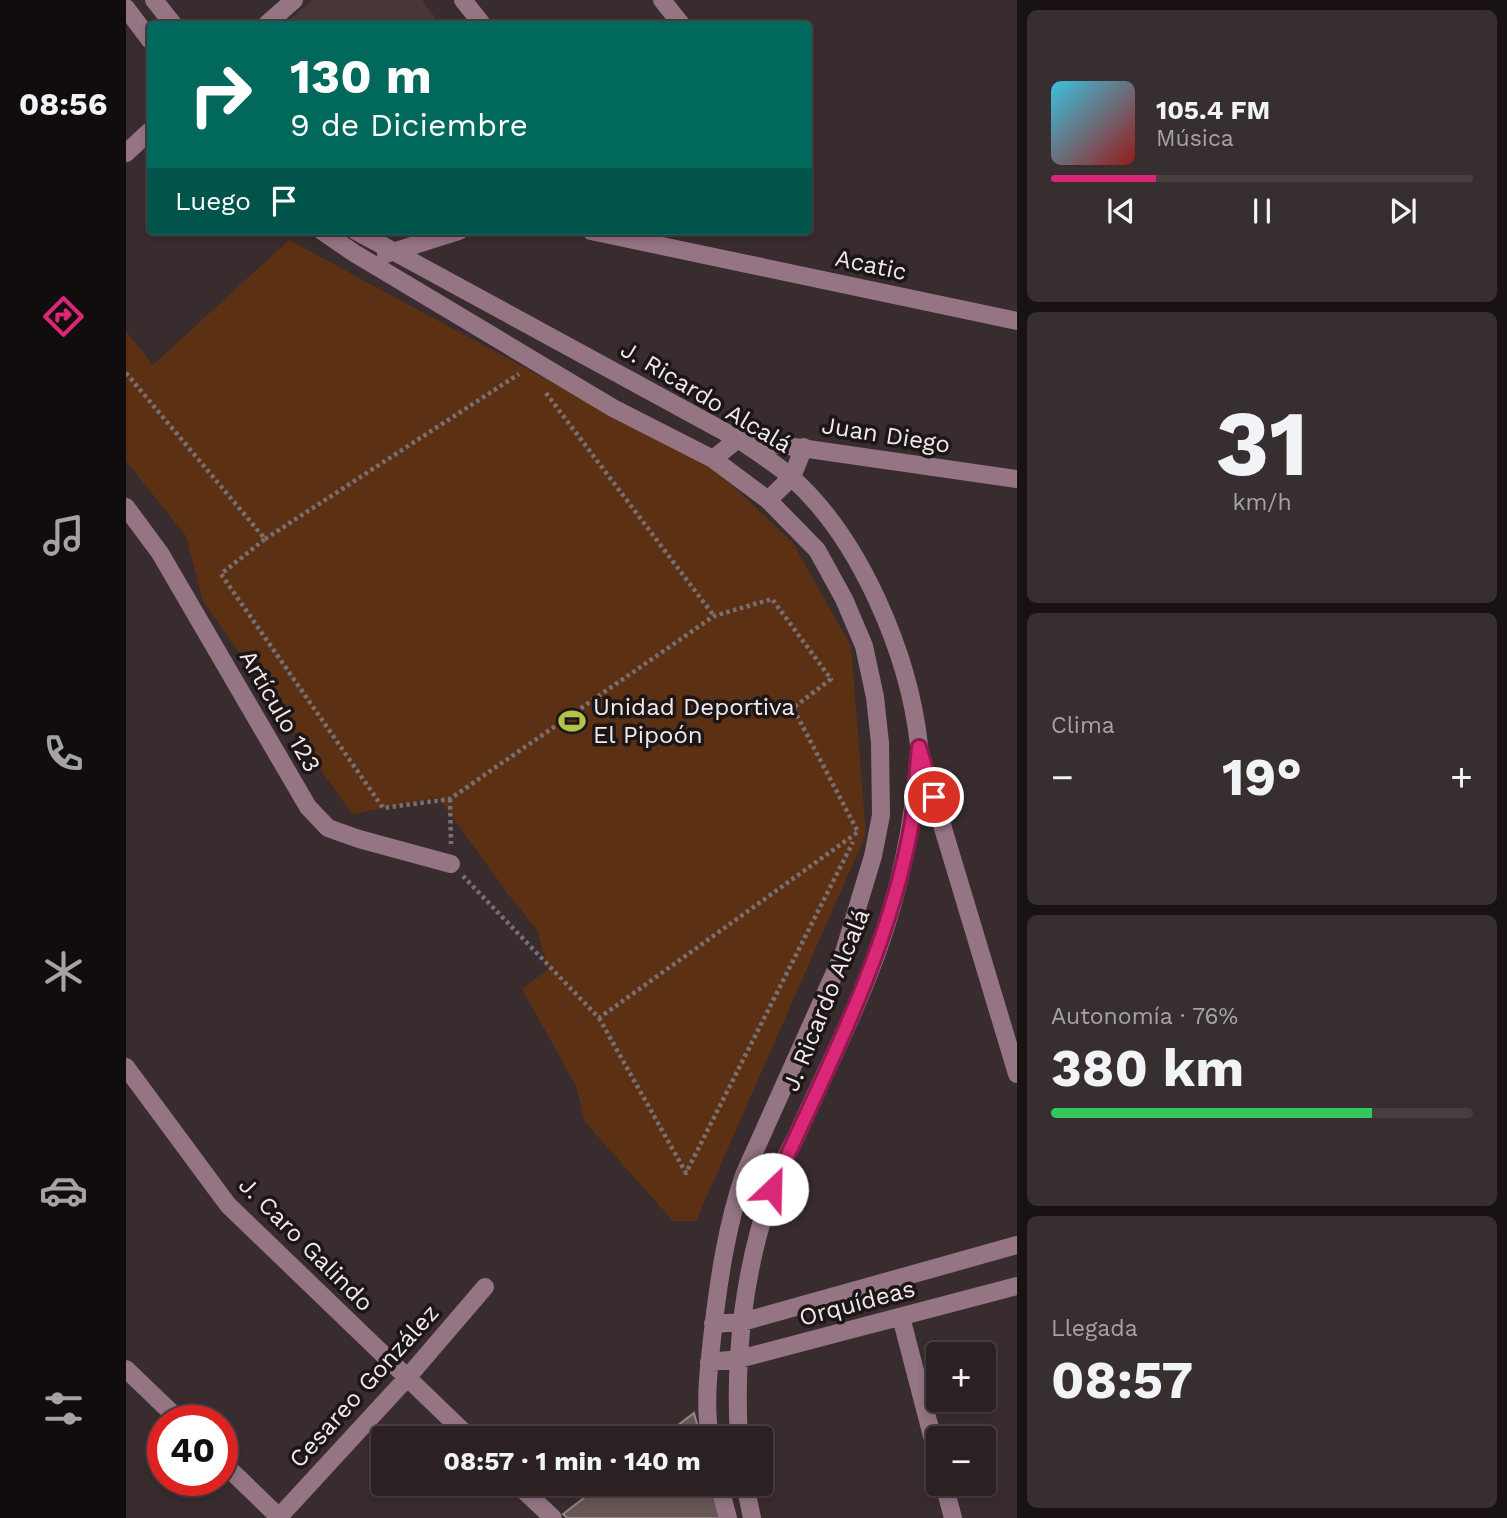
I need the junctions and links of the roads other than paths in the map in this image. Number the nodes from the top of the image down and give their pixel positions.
1 (154, 0) edge
2 (294, 0) edge
3 (463, 0) edge
4 (662, 0) edge
5 (126, 8) edge
6 (171, 21) edge
7 (270, 21) edge
8 (480, 21) edge
9 (679, 21) edge
10 (147, 36) edge
11 (147, 134) edge
12 (126, 153) edge
13 (334, 235) edge
14 (363, 235) edge
15 (445, 235) edge
16 (611, 235) edge
17 (391, 251) junction
18 (371, 263) junction
19 (1017, 321) edge
20 (738, 439) junction
21 (804, 447) junction
22 (713, 459) junction
23 (792, 477) junction
24 (1017, 480) edge
25 (768, 500) junction
26 (126, 507) edge
27 (919, 747) junction
28 (451, 864) road end
29 (126, 1068) edge
30 (1017, 1074) edge
31 (1017, 1245) edge
32 (1017, 1286) edge
33 (485, 1287) dead end
34 (901, 1317) junction
35 (743, 1322) junction
36 (713, 1324) junction
37 (739, 1359) junction
38 (709, 1362) junction
39 (126, 1369) edge
40 (407, 1378) junction
41 (163, 1405) edge
42 (457, 1426) edge
43 (707, 1426) edge
44 (738, 1426) edge
45 (929, 1426) edge
46 (238, 1478) edge
47 (530, 1496) edge
48 (722, 1496) edge
49 (748, 1496) edge
50 (947, 1496) edge
51 (279, 1518) edge
52 (553, 1518) edge
53 (728, 1518) edge
54 (752, 1518) edge
55 (953, 1518) edge

1 - 6 street
2 - 7 street
3 - 8 street
4 - 9 street
5 - 10 street
11 - 12 street
13 - 18 street, J. Ricardo Alcalá
14 - 17 street, J. Ricardo Alcalá
15 - 17 street
16 - 19 street, Acatic
17 - 18 street
17 - 20 street, J. Ricardo Alcalá
18 - 22 street, J. Ricardo Alcalá
20 - 21 street, Juan Diego
20 - 22 street
20 - 23 street, J. Ricardo Alcalá
21 - 23 street
21 - 24 street, Juan Diego
22 - 25 street, J. Ricardo Alcalá
23 - 25 street
23 - 27 street, J. Ricardo Alcalá
25 - 36 street, J. Ricardo Alcalá
26 - 28 street, Artículo 123
27 - 30 street
27 - 35 street, J. Ricardo Alcalá
29 - 40 street, J. Caro Galindo
31 - 35 street, Orquídeas
32 - 34 street, Orquídeas
33 - 40 street, Cesareo González
34 - 37 street, Orquídeas
34 - 45 street
35 - 36 street, Orquídeas
35 - 37 street, J. Ricardo Alcalá
36 - 38 street, J. Ricardo Alcalá
37 - 38 street, Orquídeas
37 - 44 street, J. Ricardo Alcalá
38 - 43 street, J. Ricardo Alcalá
39 - 41 street
40 - 42 street, J. Caro Galindo
40 - 51 street, Cesareo González
46 - 51 street
47 - 52 street
48 - 53 street
49 - 54 street
50 - 55 street

